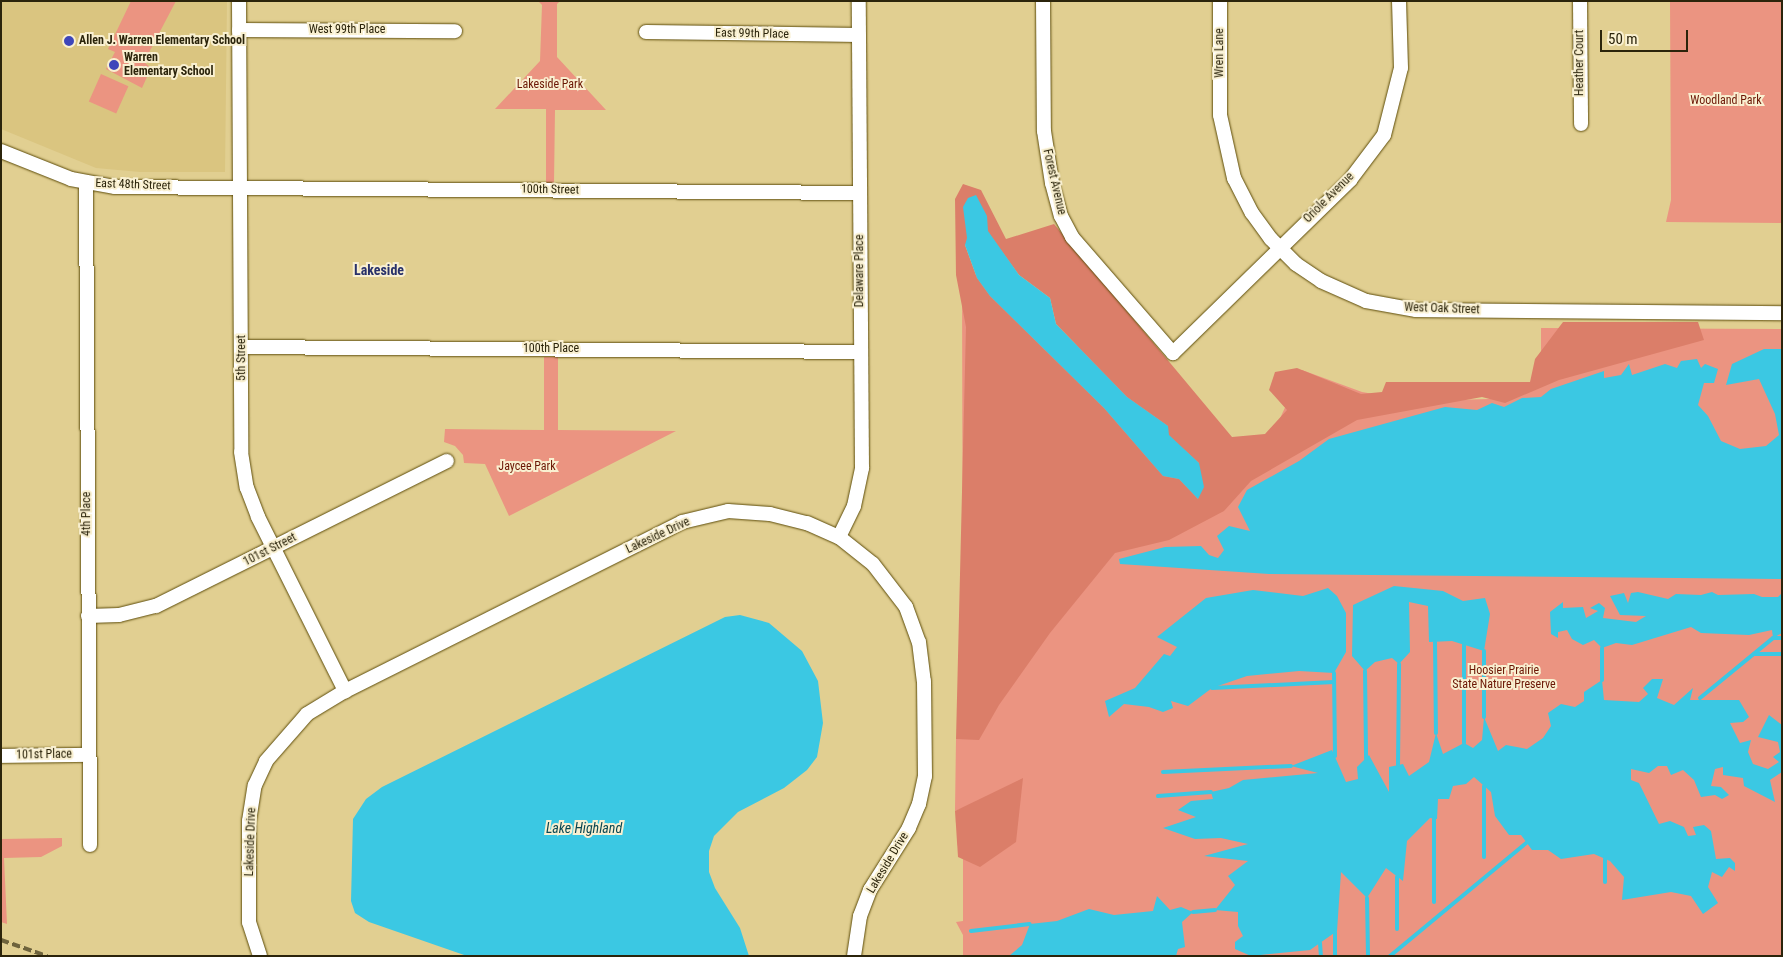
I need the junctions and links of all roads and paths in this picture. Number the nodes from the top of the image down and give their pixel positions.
1 (239, 1) edge
2 (859, 1) edge
3 (1043, 1) edge
4 (1220, 1) edge
5 (1399, 1) edge
6 (1580, 1) edge
7 (239, 30) junction
8 (455, 31) dead end
9 (646, 32) dead end
10 (859, 35) junction
11 (1220, 104) joint
12 (1581, 124) dead end
13 (1, 151) edge
14 (86, 183) junction
15 (240, 186) junction
16 (860, 193) junction
17 (1279, 248) junction
18 (1782, 313) edge
19 (242, 347) junction
20 (860, 352) junction
21 (1173, 353) joint
22 (446, 461) dead end
23 (839, 537) junction
24 (273, 548) junction
25 (88, 616) junction
26 (345, 691) junction
27 (88, 755) junction
28 (1, 756) edge
29 (90, 845) dead end
30 (260, 956) edge
31 (854, 956) edge

1 - 7 street, 5th Street
2 - 10 street, Delaware Place
3 - 21 street, Forest Avenue
4 - 11 street, Wren Lane
5 - 17 street, Oriole Avenue
6 - 12 street, Heather Court
7 - 8 street, West 99th Place
7 - 15 street, 5th Street
9 - 10 street, East 99th Place
10 - 16 street, Delaware Place
11 - 17 street, West Oak Street
13 - 14 street, East 48th Street
14 - 15 street, East 48th Street
14 - 25 street, 4th Place
15 - 16 street, 100th Street
15 - 19 street, 5th Street
16 - 20 street, Delaware Place
17 - 18 street, West Oak Street
17 - 21 street, Oriole Avenue
19 - 20 street, 100th Place
19 - 24 street, 5th Street
20 - 23 street, Delaware Place
22 - 24 street, 101st Street
23 - 26 street, Lakeside Drive
23 - 31 street, Lakeside Drive
24 - 25 street, 101st Street
24 - 26 street, 5th Street
25 - 27 street, 4th Place
26 - 30 street, Lakeside Drive
27 - 28 street, 101st Place
27 - 29 street, 4th Place

